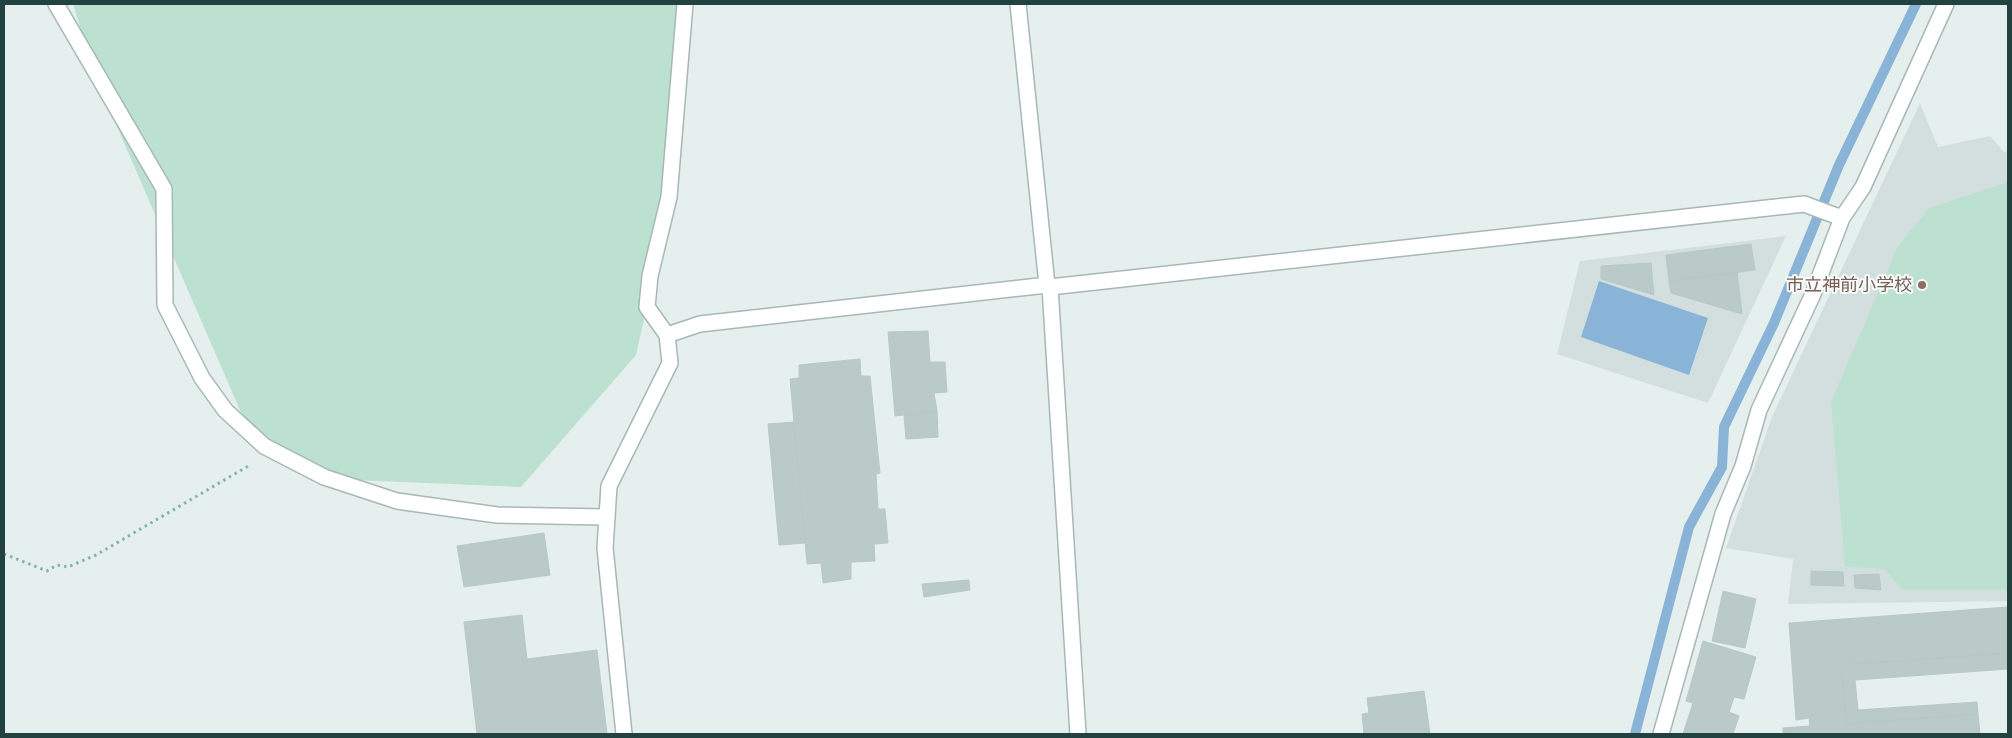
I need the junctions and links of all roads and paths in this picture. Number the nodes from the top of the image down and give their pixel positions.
1 (56, 4) edge
2 (685, 4) edge
3 (1018, 4) edge
4 (1946, 4) edge
5 (1841, 217) junction
6 (1048, 286) junction
7 (667, 335) junction
8 (274, 451) junction
9 (605, 517) junction
10 (4, 554) edge
11 (624, 734) edge
12 (1078, 734) edge
13 (1661, 734) edge

1 - 8 street
2 - 7 street
3 - 6 street
4 - 5 street
5 - 6 street
5 - 13 street
6 - 7 street
6 - 12 street
7 - 9 street
8 - 9 street
8 - 10 path
9 - 11 street

